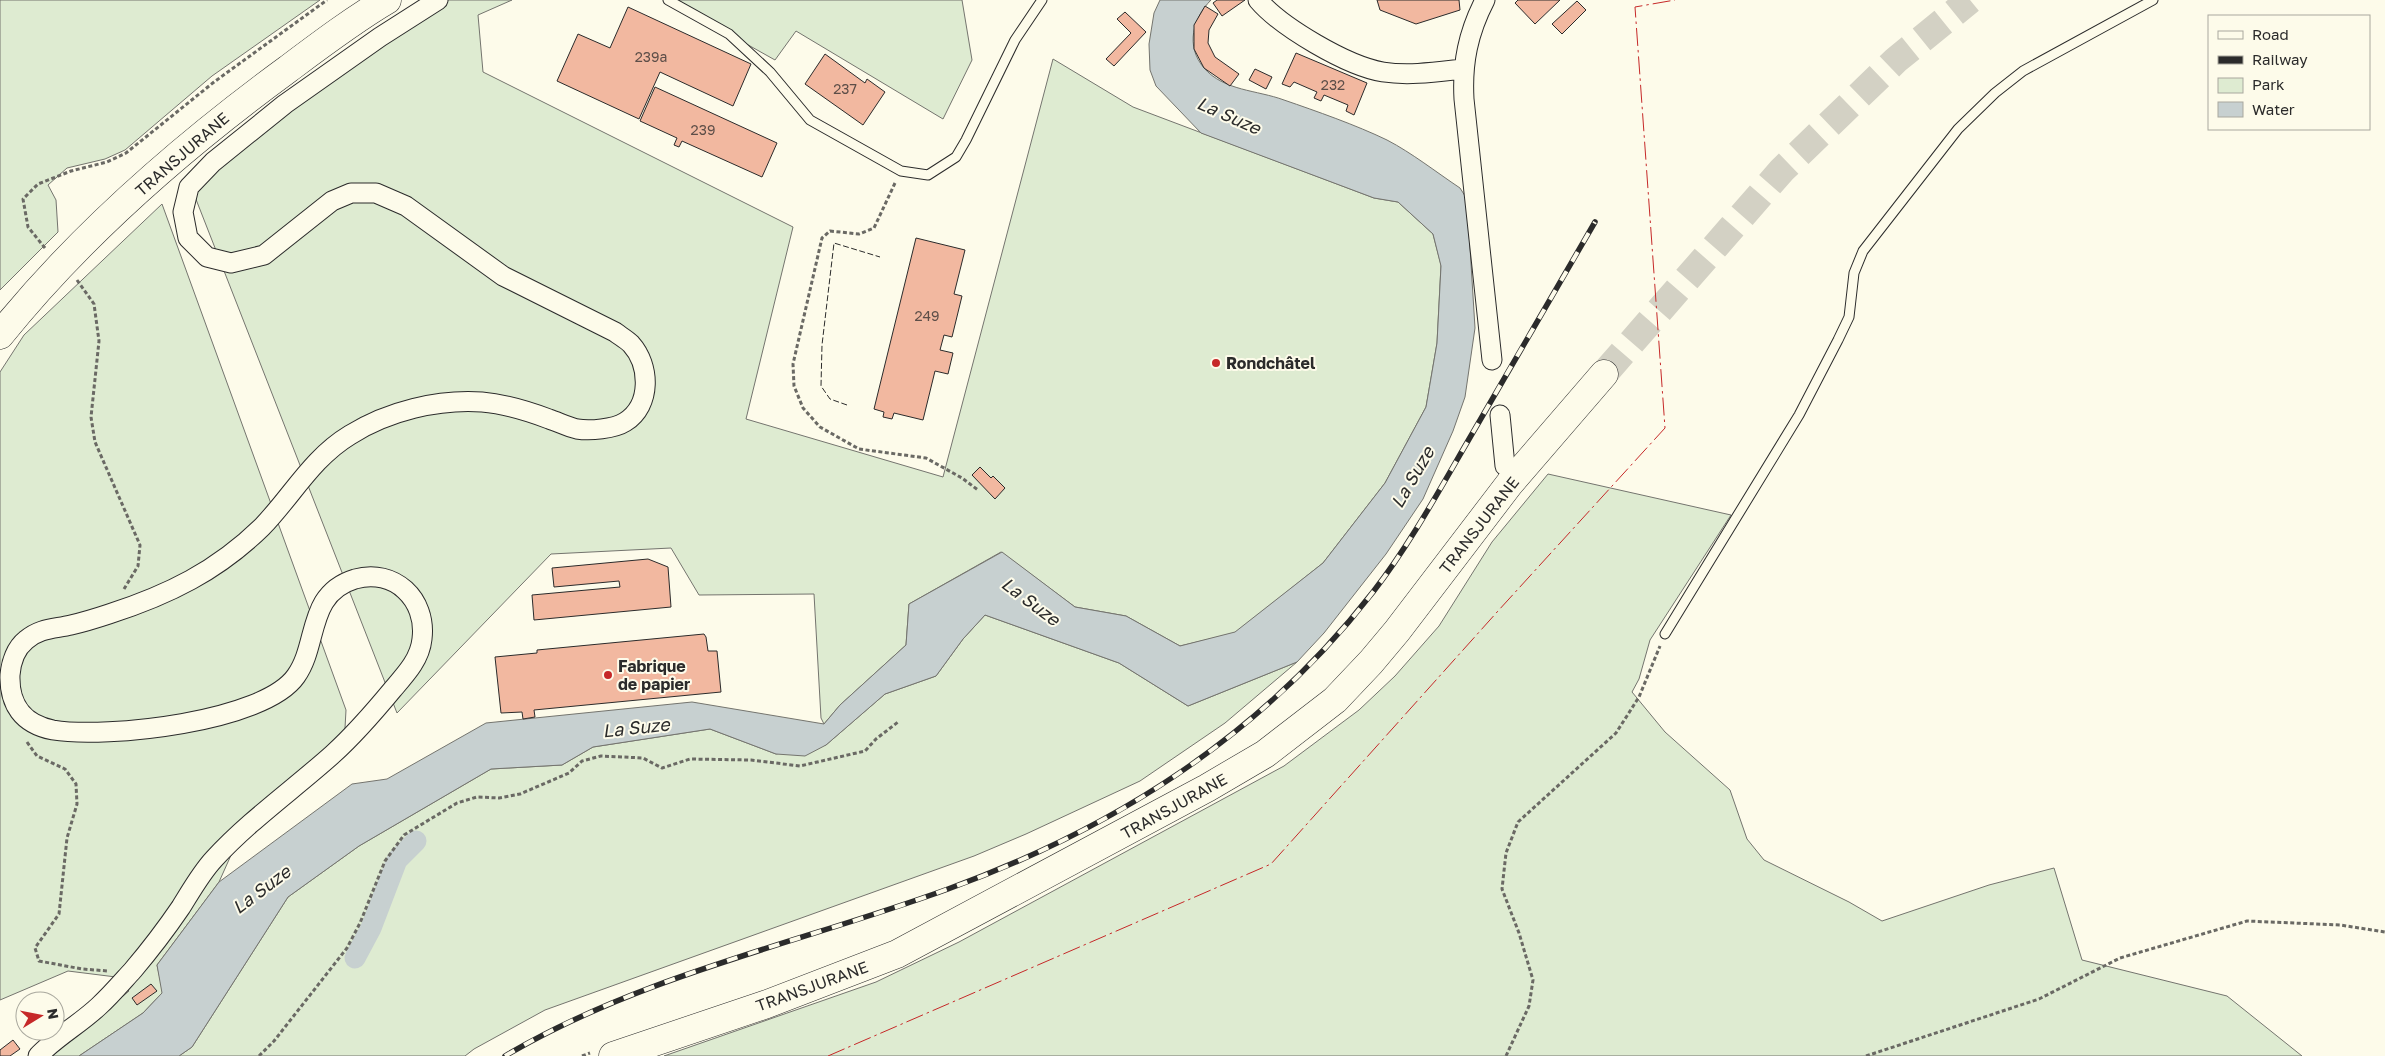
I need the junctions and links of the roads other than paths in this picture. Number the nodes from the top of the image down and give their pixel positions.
1 (388, 0) edge
2 (438, 0) edge
3 (668, 0) edge
4 (1042, 0) edge
5 (1258, 0) edge
6 (1485, 0) edge
7 (2153, 0) edge
8 (1463, 69) junction
9 (0, 335) edge
10 (1492, 360) dead end
11 (1604, 374) tunnel mouth
12 (1500, 415) dead end
13 (1505, 466) dead end
14 (1665, 634) road end
15 (605, 1053) edge
16 (38, 1056) edge

1 - 9 main road, TRANSJURANE
2 - 16 street
3 - 4 lane
5 - 8 street
6 - 8 street
7 - 14 lane
8 - 10 street
11 - 15 main road, TRANSJURANE
12 - 13 street

